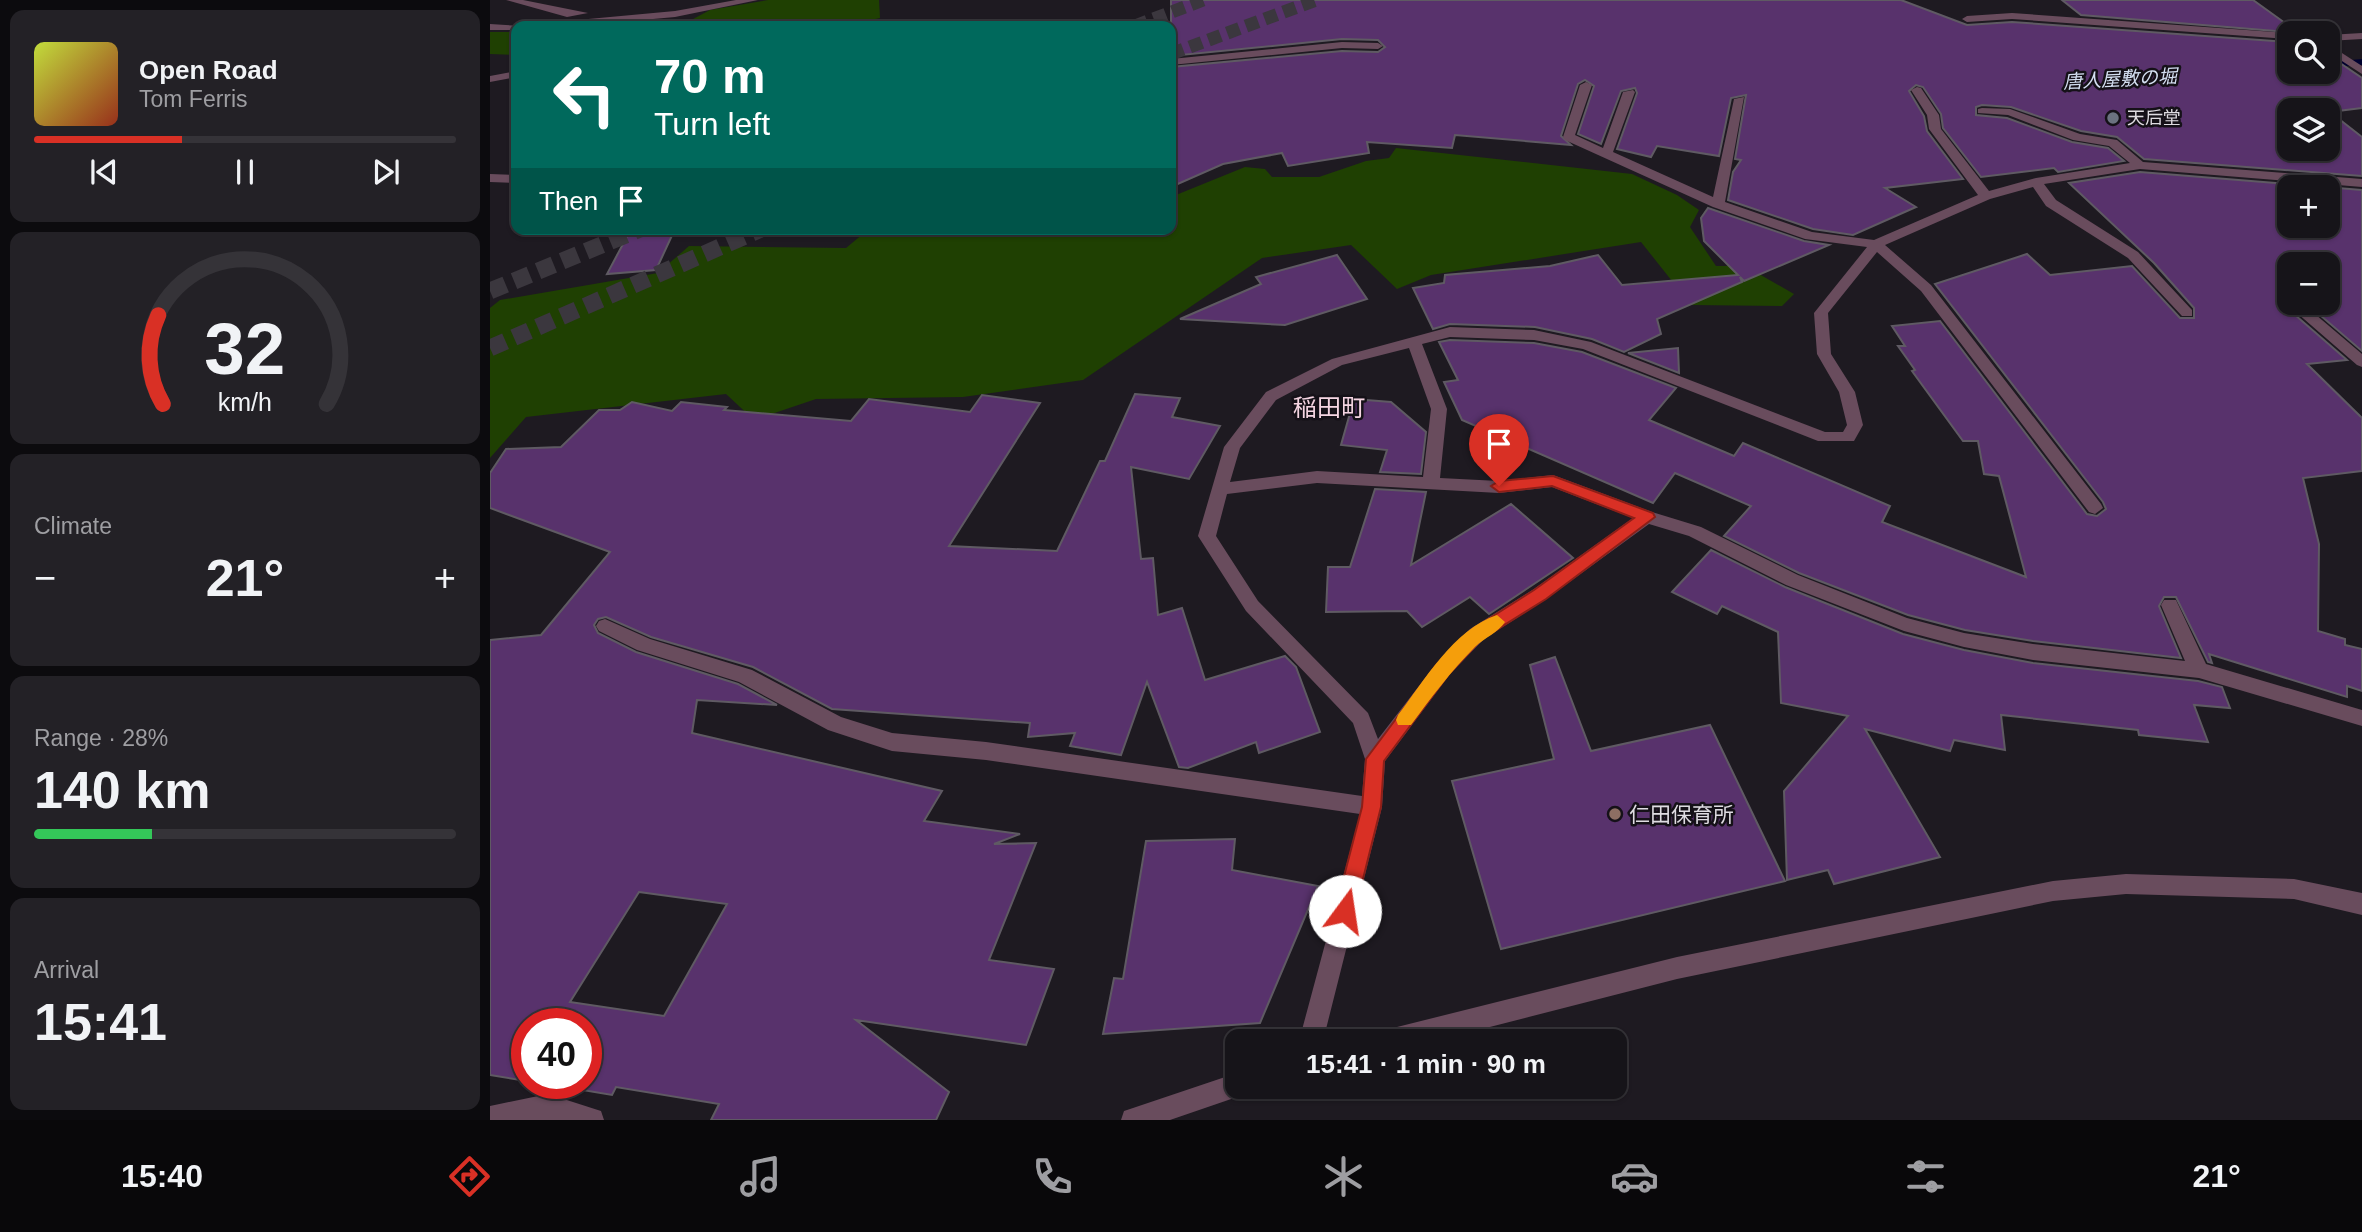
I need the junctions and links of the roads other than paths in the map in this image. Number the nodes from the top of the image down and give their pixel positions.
1 (510, 0) edge
2 (753, 0) edge
3 (709, 7) junction
4 (1967, 19) dead end
5 (595, 21) edge
6 (682, 21) edge
7 (490, 27) edge
8 (511, 27) edge
9 (2277, 35) edge
10 (2362, 36) edge
11 (2340, 37) edge
12 (1378, 46) dead end
13 (2340, 55) edge
14 (1176, 62) edge
15 (2355, 65) edge
16 (511, 75) edge
17 (490, 79) edge
18 (1586, 85) dead end
19 (1917, 90) dead end
20 (1629, 92) dead end
21 (1740, 99) dead end
22 (1982, 111) dead end
23 (1606, 156) junction
24 (2140, 166) junction
25 (490, 178) edge
26 (511, 179) edge
27 (2036, 182) junction
28 (2362, 183) edge
29 (1986, 196) junction
30 (1718, 204) junction
31 (1876, 244) junction
32 (2187, 313) dead end
33 (2308, 315) edge
34 (1414, 341) junction
35 (2362, 362) edge
36 (1431, 482) junction
37 (1220, 489) junction
38 (2095, 508) dead end
39 (1647, 517) junction
40 (2171, 605) dead end
41 (605, 626) dead end
42 (2199, 670) junction
43 (2362, 718) edge
44 (1375, 759) junction
45 (1372, 807) junction
46 (2362, 904) edge
47 (1314, 1029) edge
48 (1436, 1029) edge
49 (1225, 1090) edge
50 (1167, 1114) edge
51 (490, 1118) edge
52 (592, 1120) edge
53 (1133, 1120) edge

1 - 3 street
2 - 3 street
3 - 5 street
3 - 6 street
4 - 9 street
7 - 8 street
10 - 11 street
12 - 14 street
13 - 15 street
16 - 17 street
18 - 23 street
19 - 29 street
20 - 23 street
21 - 30 street
22 - 24 street
23 - 30 street
24 - 27 street
24 - 28 street
25 - 26 street
27 - 29 street
27 - 32 street
29 - 31 street
30 - 31 street
31 - 34 street
31 - 38 street
33 - 35 street
34 - 36 street
34 - 37 street
36 - 37 street
36 - 39 street
37 - 44 street
39 - 42 street
39 - 44 street
40 - 42 street
41 - 45 street
42 - 43 street
44 - 45 street
45 - 47 street
46 - 48 street
49 - 50 street
50 - 53 street
51 - 52 street

